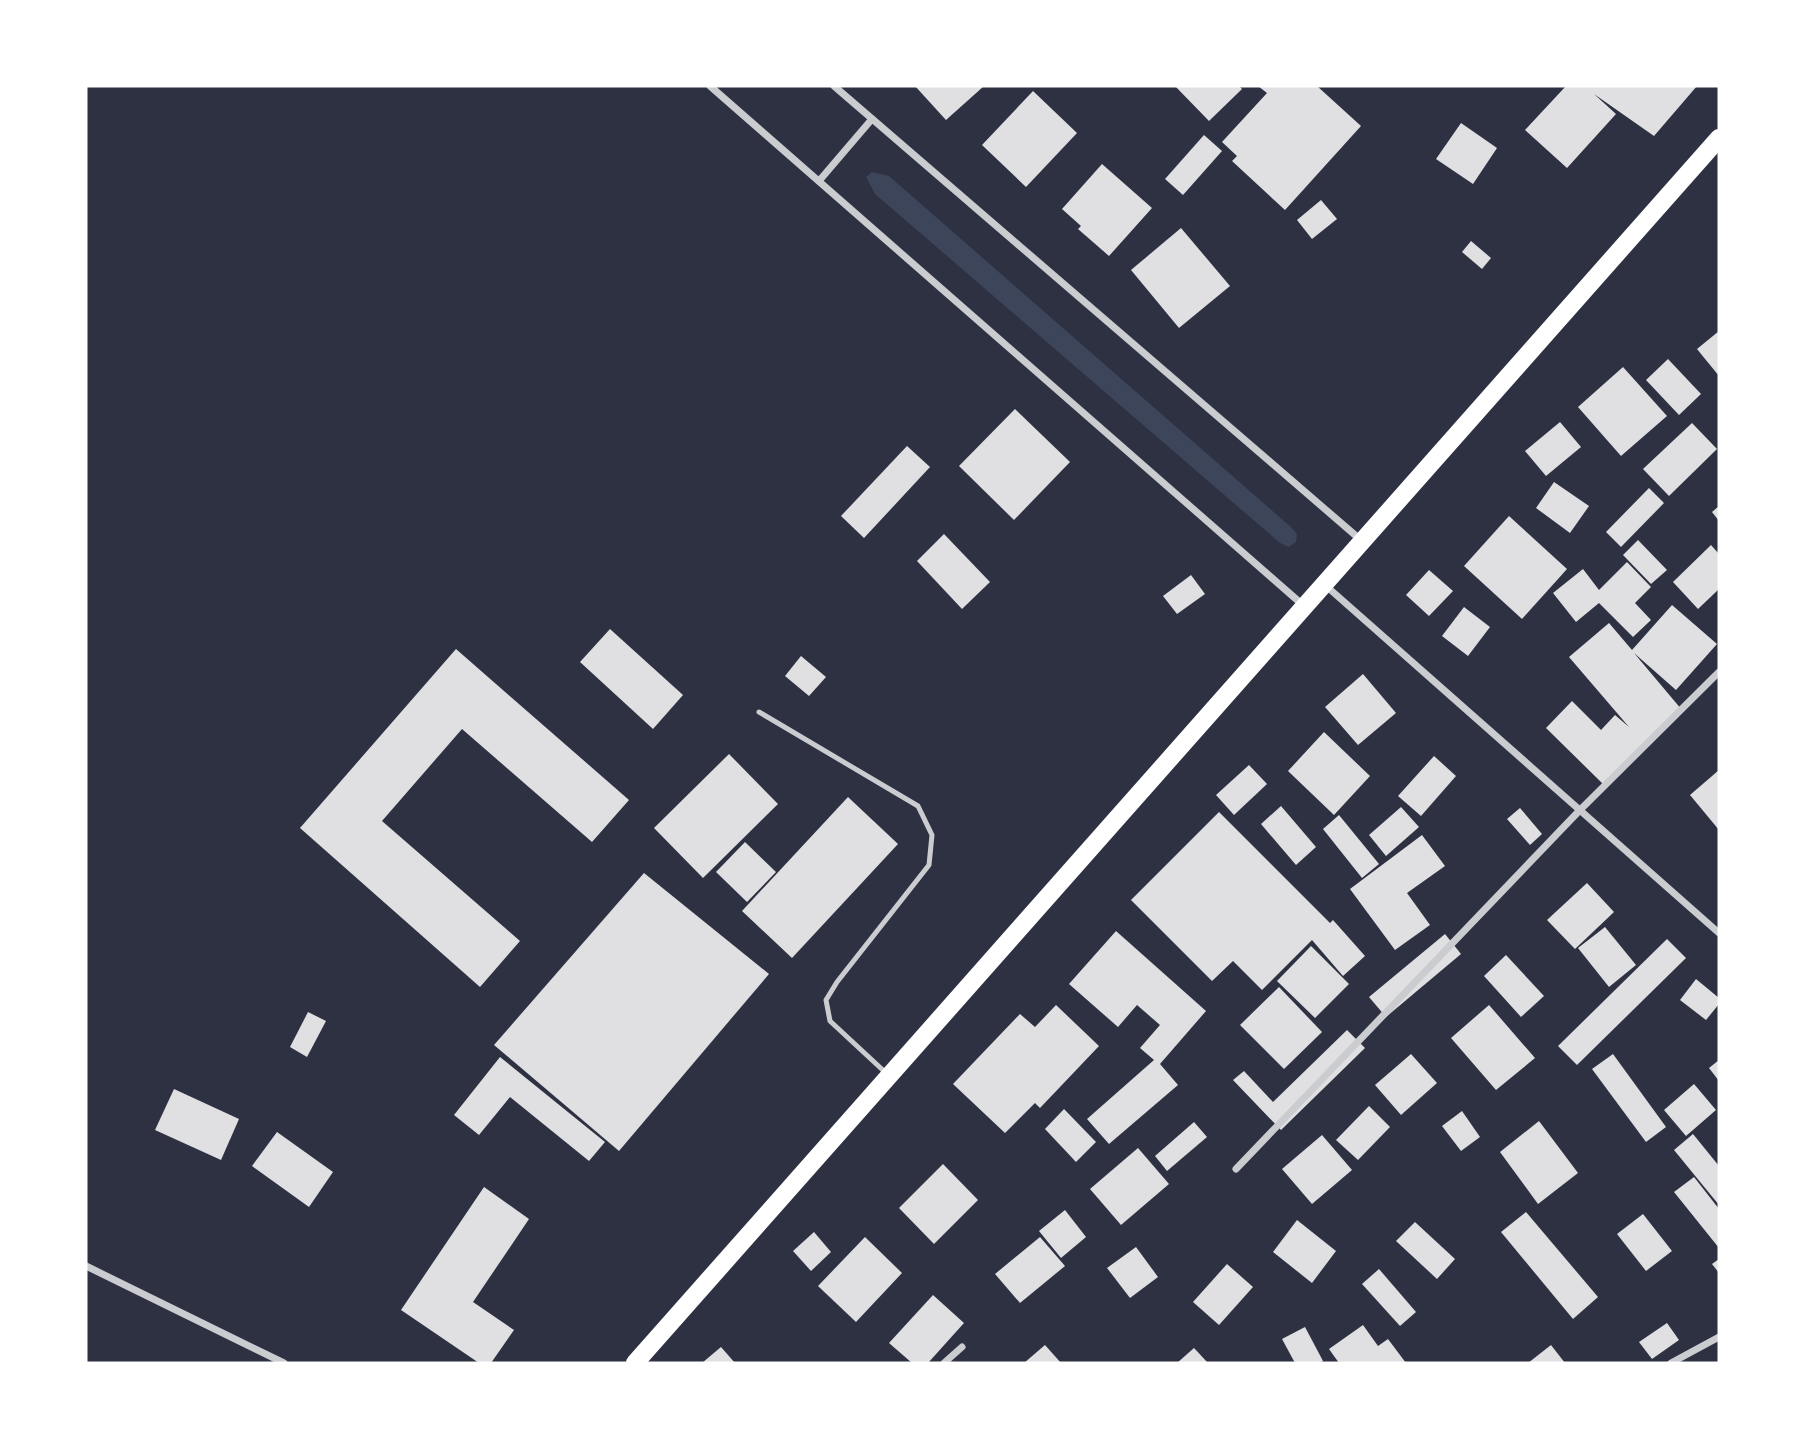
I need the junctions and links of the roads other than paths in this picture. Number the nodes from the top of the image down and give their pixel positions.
1 (710, 86) edge
2 (834, 86) edge
3 (872, 119) junction
4 (1719, 138) edge
5 (819, 181) junction
6 (1363, 541) junction
7 (1325, 584) junction
8 (1305, 607) junction
9 (1719, 672) edge
10 (759, 712) dead end
11 (1579, 811) junction
12 (1719, 933) edge
13 (889, 1076) junction
14 (1236, 1169) dead end
15 (86, 1266) edge
16 (1719, 1337) edge
17 (962, 1347) dead end
18 (284, 1363) edge
19 (635, 1363) edge
20 (944, 1363) edge
21 (1671, 1363) edge

1 - 5 street
2 - 3 street
3 - 5 street
3 - 6 street
4 - 6 main road
5 - 8 street
6 - 7 main road
7 - 8 main road
7 - 11 street
8 - 13 main road
9 - 11 street
10 - 13 lane
11 - 12 street
11 - 14 street
13 - 19 main road
15 - 18 street
16 - 21 street
17 - 20 street

